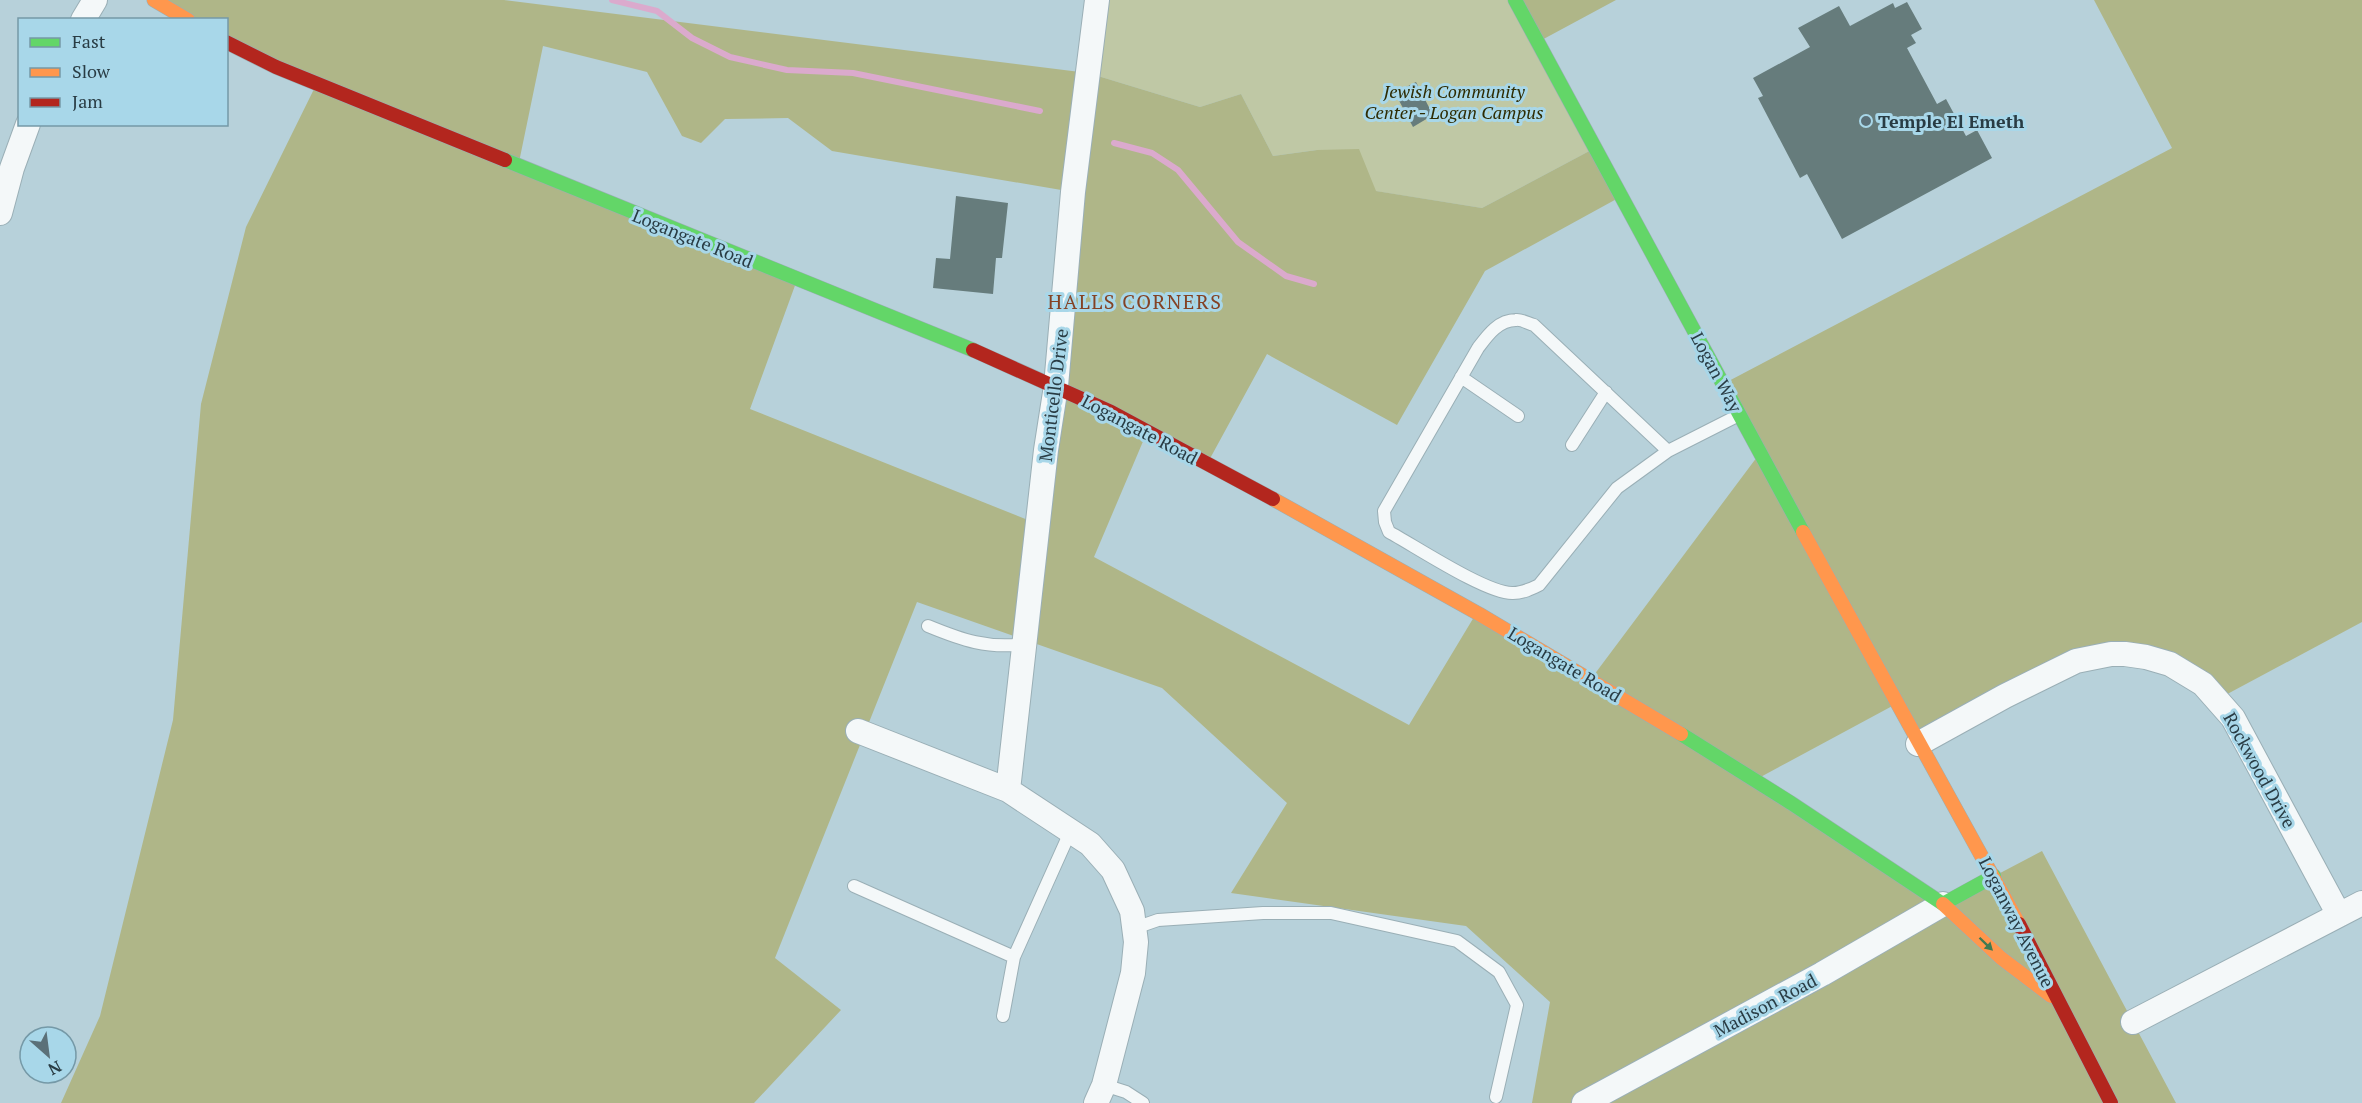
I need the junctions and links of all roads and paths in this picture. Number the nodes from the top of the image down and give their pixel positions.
1 (95, 0) edge
2 (154, 0) edge
3 (1097, 0) edge
4 (1515, 0) edge
5 (84, 18) edge
6 (185, 18) edge
7 (228, 43) edge
8 (27, 126) edge
9 (0, 213) edge
10 (1461, 377) junction
11 (1056, 386) junction
12 (1606, 392) junction
13 (1740, 415) junction
14 (1518, 416) dead end
15 (1572, 445) dead end
16 (1668, 451) junction
17 (1412, 544) junction
18 (1397, 567) junction
19 (928, 626) dead end
20 (1024, 644) junction
21 (858, 731) dead end
22 (1918, 744) junction
23 (1008, 790) junction
24 (1071, 830) junction
25 (1994, 876) junction
26 (854, 886) dead end
27 (2362, 903) edge
28 (1943, 904) junction
29 (2339, 915) junction
30 (1136, 928) junction
31 (1014, 957) junction
32 (2058, 1002) junction
33 (1003, 1016) dead end
34 (2133, 1022) dead end
35 (1100, 1094) edge
36 (1496, 1097) dead end
37 (1143, 1103) edge
38 (1584, 1103) edge
39 (2111, 1103) edge

1 - 5 street
2 - 6 street
3 - 11 street, Monticello Drive
4 - 13 street, Logan Way
7 - 11 street, Logangate Road
8 - 9 street
10 - 12 lane
10 - 14 lane
10 - 17 lane
11 - 18 street, Logangate Road
11 - 20 street, Monticello Drive
12 - 15 lane
12 - 16 lane
13 - 16 lane
13 - 22 street, Logan Way
16 - 17 lane
17 - 18 lane
18 - 28 street, Logangate Road
19 - 20 lane
20 - 23 street, Monticello Drive
21 - 23 street
22 - 25 street, Loganway Avenue
22 - 29 street, Rockwood Drive
23 - 24 street
24 - 30 street
24 - 31 lane
25 - 28 street
25 - 32 street, Loganway Avenue
26 - 31 lane
27 - 29 street
28 -> 32 street, Logangate Road
28 - 38 street, Madison Road
29 - 34 street
30 - 35 street
30 - 36 lane
31 - 33 lane
32 - 39 street, Loganway Avenue
35 - 37 lane

